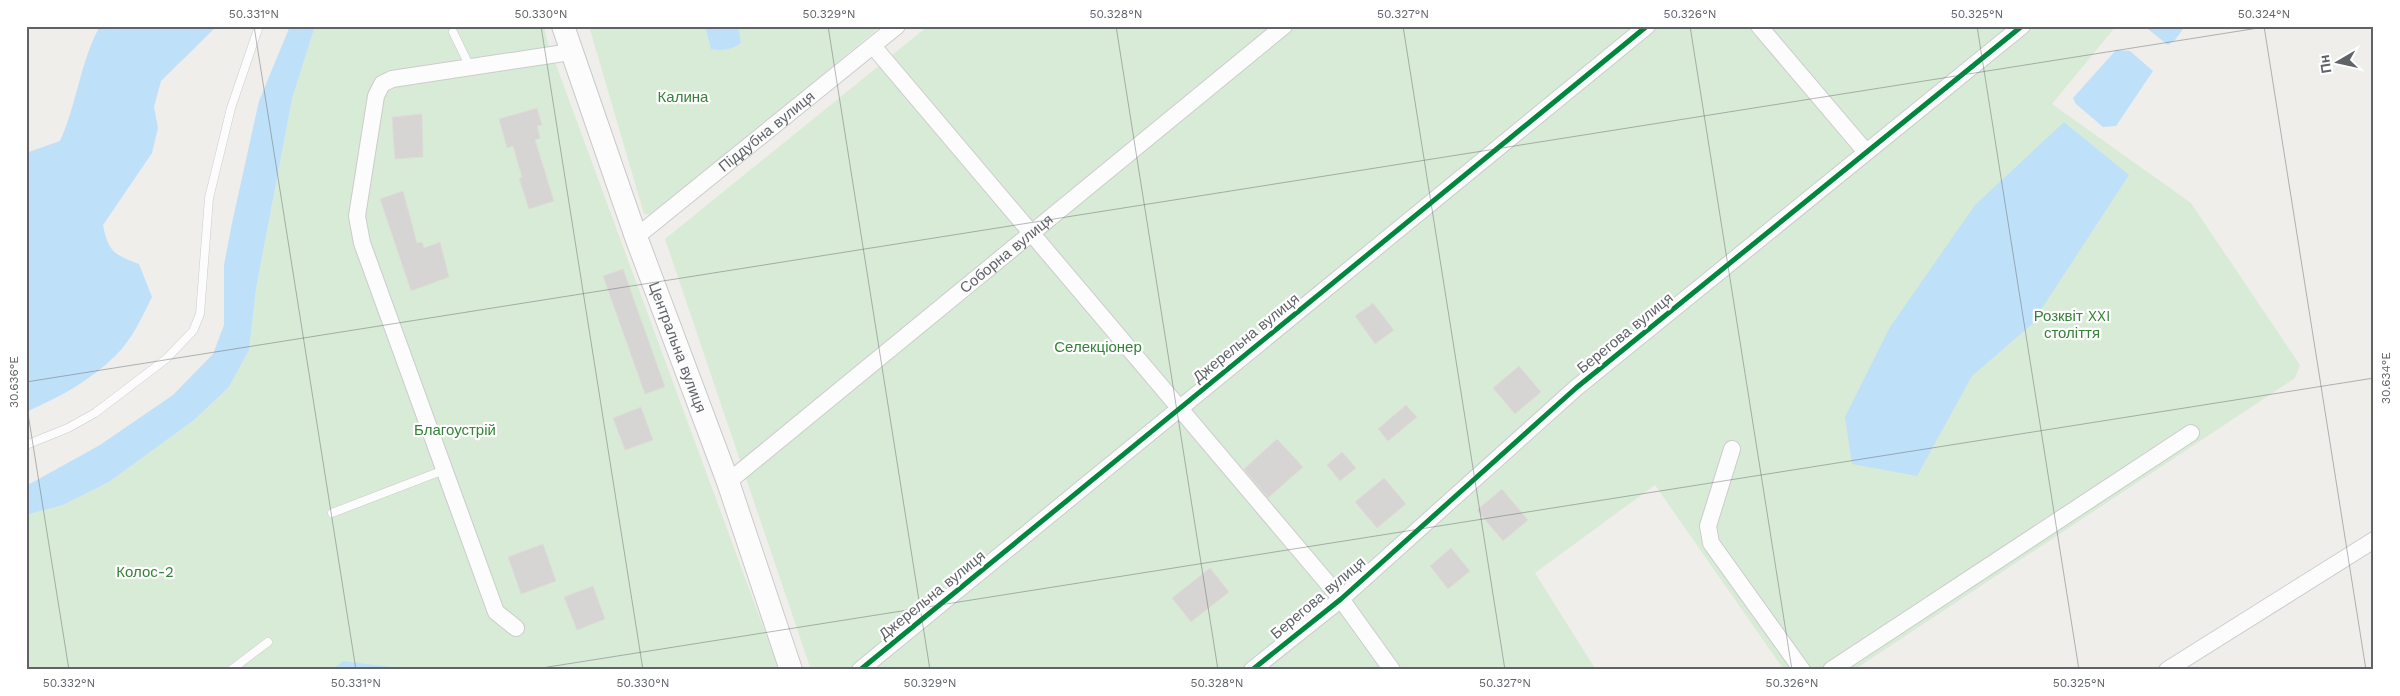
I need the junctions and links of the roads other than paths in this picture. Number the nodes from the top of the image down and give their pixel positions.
1 (259, 26) edge
2 (563, 26) edge
3 (897, 26) edge
4 (1284, 26) edge
5 (1647, 26) edge
6 (1759, 26) edge
7 (2022, 26) edge
8 (453, 32) dead end
9 (873, 46) junction
10 (571, 52) junction
11 (470, 67) junction
12 (1866, 152) junction
13 (1031, 233) junction
14 (636, 237) junction
15 (1180, 408) junction
16 (2191, 433) dead end
17 (26, 445) edge
18 (1732, 449) dead end
19 (444, 470) junction
20 (728, 482) junction
21 (332, 513) dead end
22 (2374, 540) edge
23 (1341, 599) junction
24 (516, 628) dead end
25 (268, 642) dead end
26 (231, 670) edge
27 (791, 670) edge
28 (860, 670) edge
29 (1252, 670) edge
30 (1392, 670) edge
31 (1802, 670) edge
32 (1830, 670) edge
33 (2167, 670) edge

1 - 17 lane
2 - 10 street, Центральна вулиця
3 - 9 street, Піддубна вулиця
4 - 13 street, Соборна вулиця
5 - 15 street, Джерельна вулиця
6 - 12 street
7 - 12 street, Берегова вулиця
8 - 11 lane
9 - 13 street
9 - 14 street, Піддубна вулиця
10 - 11 street
10 - 14 street, Центральна вулиця
11 - 19 street
12 - 23 street, Берегова вулиця
13 - 15 street
13 - 20 street, Соборна вулиця
14 - 20 street, Центральна вулиця
15 - 23 street
15 - 28 street, Джерельна вулиця
16 - 32 street
18 - 31 street
19 - 21 lane
19 - 24 street
20 - 27 street, Центральна вулиця
22 - 33 street
23 - 29 street, Берегова вулиця
23 - 30 street
25 - 26 lane

